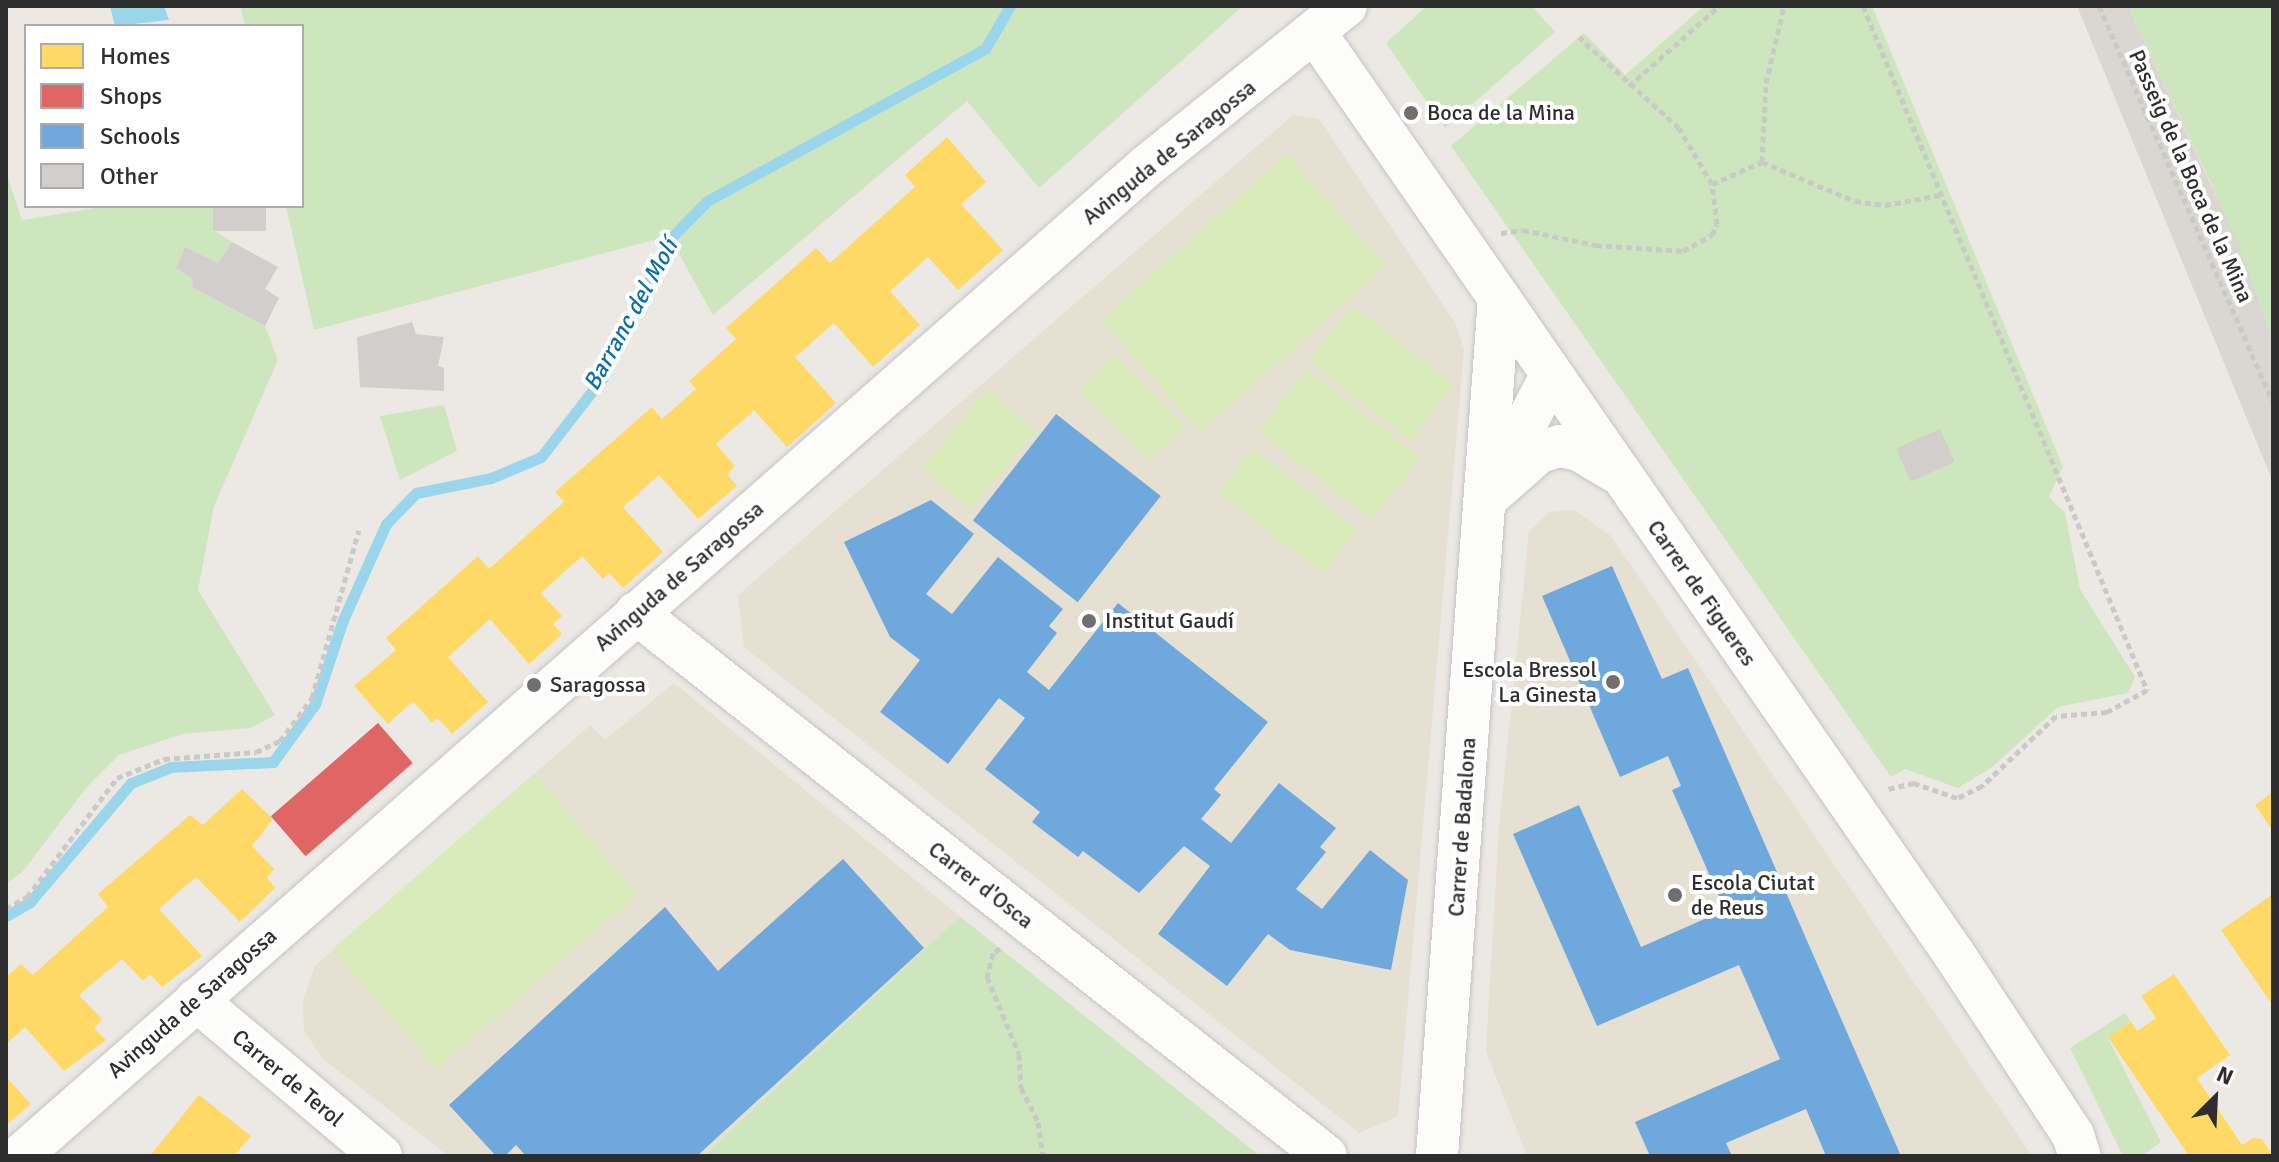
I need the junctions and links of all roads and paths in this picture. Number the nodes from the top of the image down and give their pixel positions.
1 (1346, 6) edge
2 (1719, 6) edge
3 (1784, 6) edge
4 (1863, 6) edge
5 (2099, 6) edge
6 (1316, 34) junction
7 (1579, 37) dead end
8 (1629, 86) junction
9 (1762, 162) junction
10 (1712, 184) junction
11 (1941, 195) junction
12 (1496, 235) dead end
13 (1499, 298) junction
14 (1551, 376) junction
15 (2273, 403) edge
16 (1491, 416) junction
17 (1621, 477) junction
18 (1487, 498) junction
19 (359, 530) dead end
20 (636, 613) junction
21 (1884, 790) dead end
22 (6, 909) edge
23 (1007, 942) dead end
24 (196, 1000) junction
25 (20, 1156) edge
26 (381, 1156) edge
27 (1043, 1156) edge
28 (1326, 1156) edge
29 (1437, 1156) edge
30 (2080, 1156) edge

1 - 6 street, Avinguda de Saragossa
2 - 8 path
3 - 9 path
4 - 11 path
5 - 15 path, Passeig de la Boca de la Mina
6 - 13 street, Carrer de Figueres
6 - 20 street, Avinguda de Saragossa
7 - 8 path
8 - 10 path
9 - 10 path
9 - 11 path
10 - 12 path
11 - 21 path
13 - 14 street, Carrer de Figueres
13 - 16 street, Carrer de Badalona
14 - 16 street, Carrer de Badalona
14 - 17 street, Carrer de Figueres
14 - 18 street, Carrer de Badalona
16 - 18 street, Carrer de Badalona
17 - 18 street
17 - 30 street, Carrer de Figueres
18 - 29 street, Carrer de Badalona
19 - 22 path
20 - 24 street, Avinguda de Saragossa
20 - 28 street, Carrer d'Osca
23 - 27 path
24 - 25 street, Avinguda de Saragossa
24 - 26 street, Carrer de Terol

